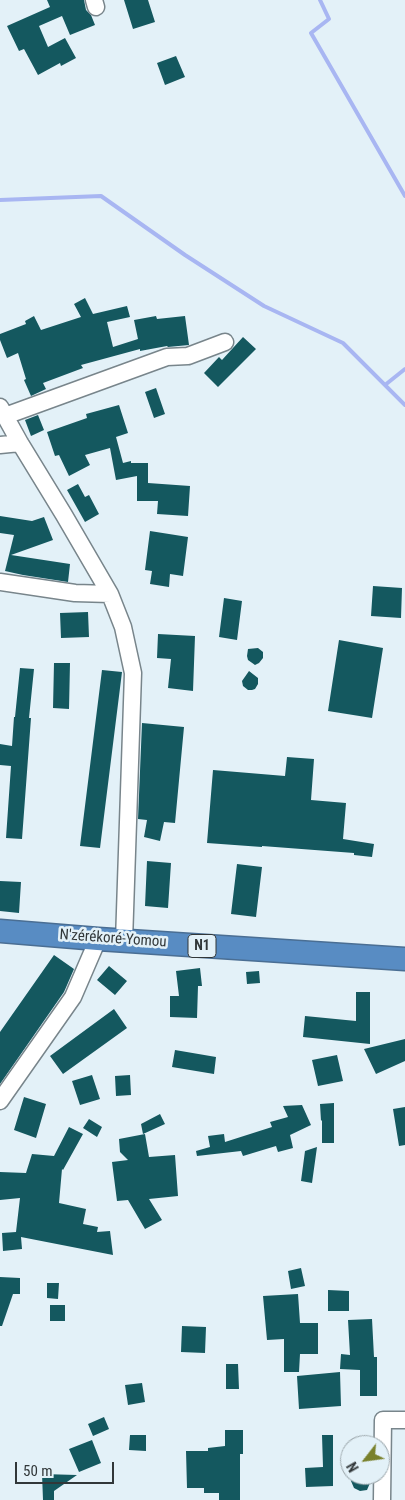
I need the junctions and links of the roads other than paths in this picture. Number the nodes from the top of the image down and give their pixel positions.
1 (225, 342) dead end
2 (2, 412) edge
3 (20, 443) junction
4 (0, 445) edge
5 (0, 582) edge
6 (110, 594) junction
7 (0, 931) edge
8 (98, 939) junction
9 (124, 941) junction
10 (405, 959) edge
11 (0, 1101) edge
12 (405, 1420) edge
13 (382, 1500) edge

1 - 2 street
2 - 3 street
3 - 4 street
3 - 6 street
5 - 6 street
6 - 9 street
7 - 8 highway, N'zérékoré-Yomou / N1
8 - 9 highway, N'zérékoré-Yomou / N1
8 - 11 street
9 - 10 highway, N'zérékoré-Yomou / N1
12 - 13 street

